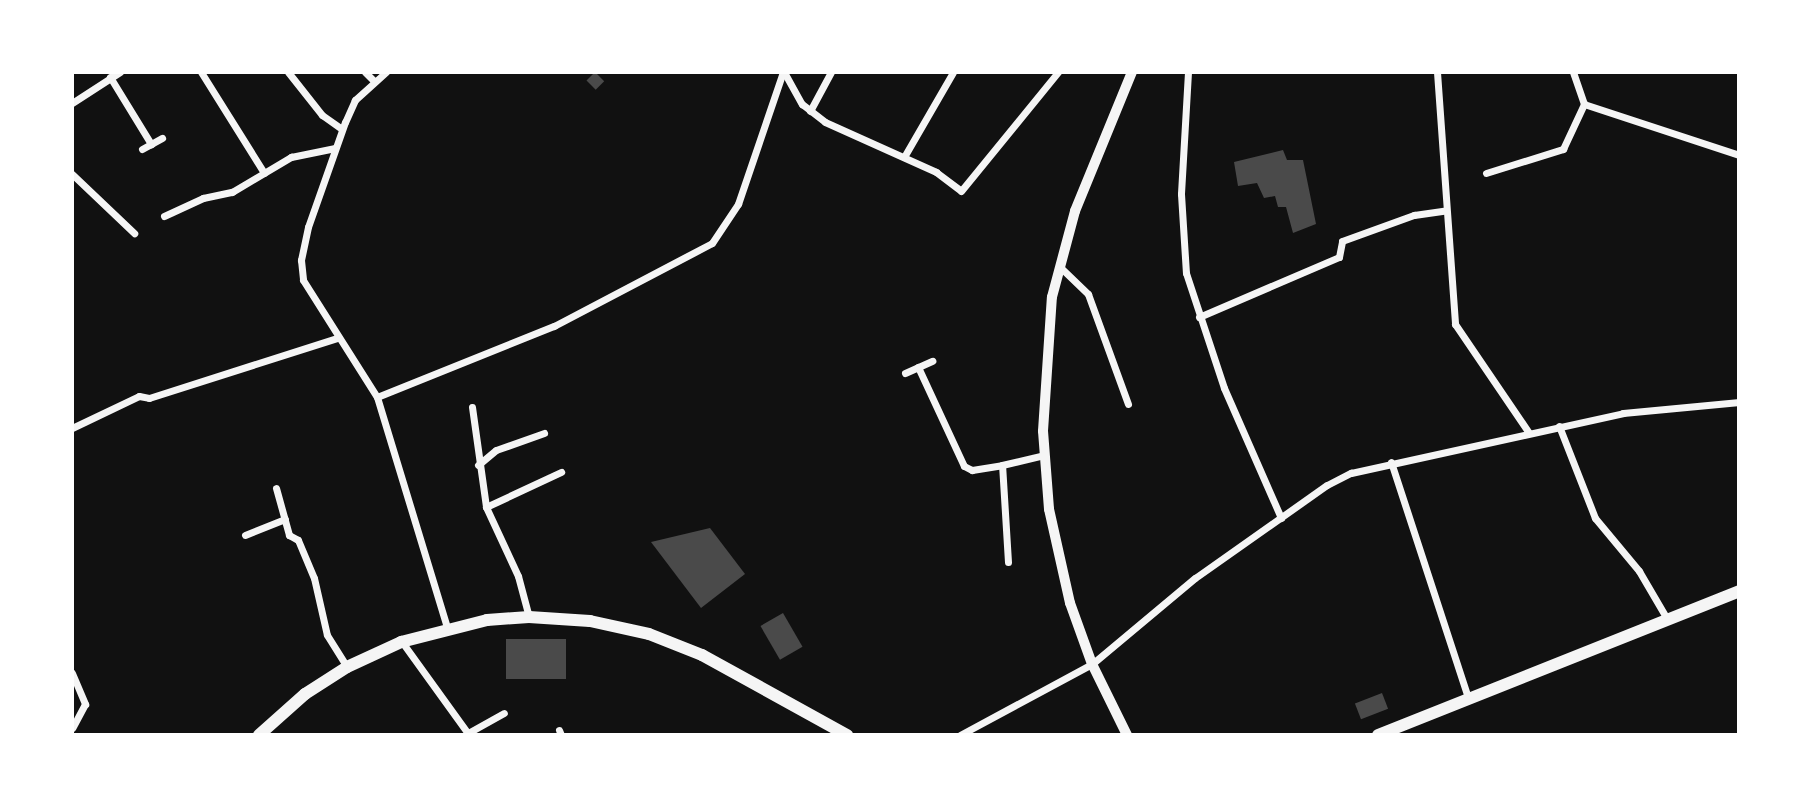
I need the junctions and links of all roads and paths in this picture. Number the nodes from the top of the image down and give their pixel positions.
1 (120, 72) edge
2 (201, 72) edge
3 (288, 72) edge
4 (365, 72) edge
5 (386, 72) edge
6 (784, 72) edge
7 (831, 72) edge
8 (953, 72) edge
9 (1058, 72) edge
10 (1132, 72) edge
11 (1188, 72) edge
12 (1437, 72) edge
13 (1573, 72) edge
14 (110, 77) junction
15 (374, 81) junction
16 (72, 103) edge
17 (1584, 104) junction
18 (810, 111) junction
19 (342, 129) junction
20 (162, 138) dead end
21 (151, 144) junction
22 (335, 148) junction
23 (142, 149) dead end
24 (1739, 155) edge
25 (904, 157) junction
26 (264, 173) junction
27 (1486, 173) dead end
28 (73, 177) edge
29 (116, 211) junction
30 (1444, 211) junction
31 (164, 216) dead end
32 (108, 220) dead end
33 (134, 233) dead end
34 (1060, 267) junction
35 (1199, 317) junction
36 (337, 338) junction
37 (932, 360) dead end
38 (918, 367) junction
39 (905, 373) dead end
40 (377, 397) junction
41 (1739, 402) edge
42 (1128, 404) dead end
43 (472, 407) dead end
44 (1559, 426) junction
45 (72, 428) edge
46 (544, 433) dead end
47 (1528, 433) junction
48 (1044, 455) junction
49 (1391, 462) junction
50 (1002, 465) junction
51 (478, 466) junction
52 (561, 472) dead end
53 (276, 488) dead end
54 (486, 507) junction
55 (1282, 518) junction
56 (285, 519) junction
57 (245, 535) dead end
58 (1008, 562) dead end
59 (1739, 591) edge
60 (529, 617) junction
61 (1667, 619) junction
62 (447, 628) junction
63 (401, 642) junction
64 (1092, 664) junction
65 (347, 667) junction
66 (72, 673) edge
67 (1468, 698) junction
68 (504, 713) dead end
69 (72, 728) edge
70 (468, 734) edge
71 (259, 735) edge
72 (847, 735) edge
73 (960, 735) edge
74 (1127, 735) edge
75 (1378, 735) edge

1 - 14 street
2 - 26 street
3 - 19 street
4 - 15 street
5 - 15 street
6 - 18 street
6 - 40 street
7 - 18 street
8 - 25 street
9 - 25 street
10 - 34 main road
11 - 35 street
12 - 30 street
13 - 17 street
14 - 16 street
14 - 21 street
15 - 19 street
17 - 24 street
17 - 27 street
18 - 25 street
19 - 22 street
20 - 21 street
21 - 23 street
22 - 26 street
22 - 36 street
26 - 31 street
28 - 29 street
29 - 32 street
29 - 33 street
30 - 35 street
30 - 47 street
34 - 42 street
34 - 48 main road
35 - 55 street
36 - 40 street
36 - 45 street
37 - 38 street
38 - 39 street
38 - 50 street
40 - 62 street
41 - 44 street
43 - 51 street
44 - 47 street
44 - 61 street
46 - 51 street
47 - 49 street
48 - 50 street
48 - 64 main road
49 - 55 street
49 - 67 street
50 - 58 street
51 - 54 street
52 - 54 street
53 - 56 street
54 - 60 street
55 - 64 street
56 - 57 street
56 - 65 street
59 - 61 highway
60 - 62 highway
60 - 72 highway
61 - 67 highway
62 - 63 highway
63 - 65 highway
63 - 70 street
64 - 73 street
64 - 74 main road
65 - 71 highway
66 - 69 street
67 - 75 highway
68 - 70 street

